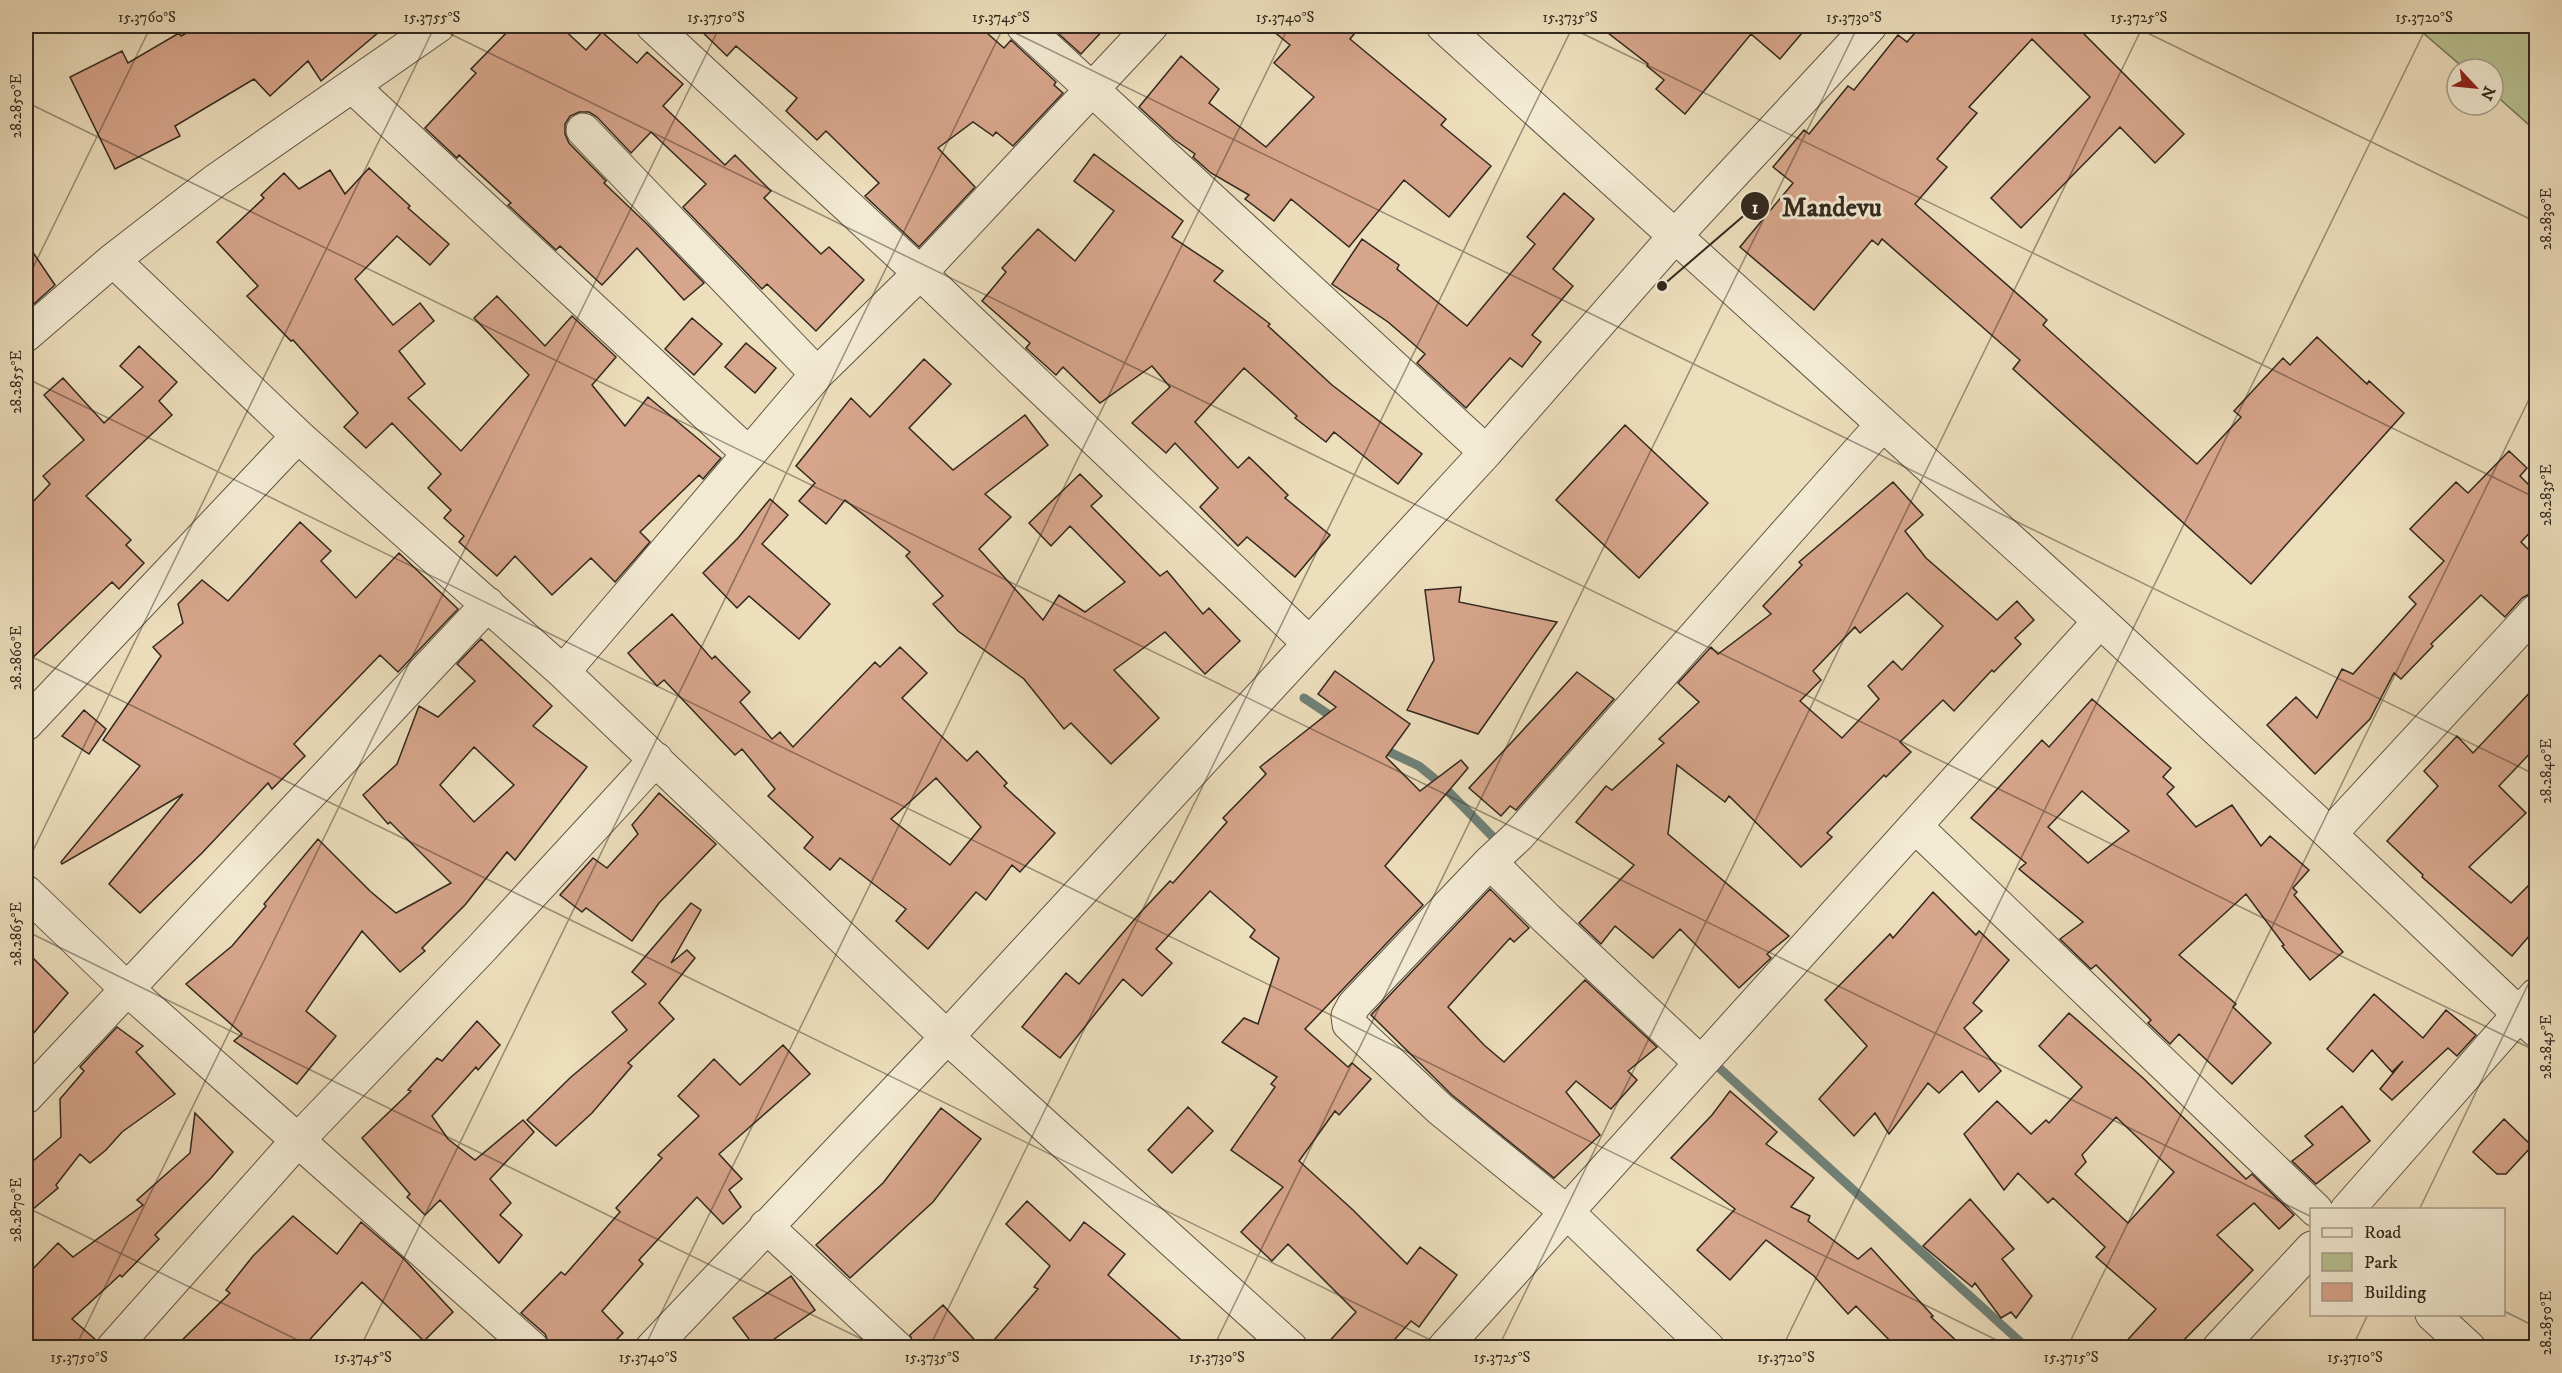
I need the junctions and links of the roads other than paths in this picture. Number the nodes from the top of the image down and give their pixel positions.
1 (438, 26) edge
2 (653, 26) edge
3 (1023, 26) edge
4 (1151, 26) edge
5 (1443, 26) edge
6 (1870, 26) edge
7 (352, 86) junction
8 (1092, 88) junction
9 (583, 130) dead end
10 (1676, 237) junction
11 (113, 260) junction
12 (920, 273) junction
13 (26, 335) edge
14 (817, 374) junction
15 (1882, 425) junction
16 (298, 436) junction
17 (1486, 452) junction
18 (749, 454) junction
19 (488, 604) junction
20 (2536, 611) edge
21 (2100, 621) junction
22 (1310, 643) junction
23 (563, 672) junction
24 (26, 724) edge
25 (656, 759) junction
26 (1915, 826) junction
27 (2330, 834) junction
28 (1490, 862) junction
29 (26, 892) edge
30 (126, 988) junction
31 (2531, 1013) edge
32 (947, 1036) junction
33 (1701, 1063) junction
34 (26, 1097) edge
35 (298, 1140) junction
36 (2315, 1208) edge
37 (2348, 1208) edge
38 (1568, 1213) junction
39 (766, 1226) junction
40 (2310, 1250) edge
41 (2434, 1316) edge
42 (113, 1347) edge
43 (532, 1347) edge
44 (652, 1347) edge
45 (897, 1347) edge
46 (1291, 1347) edge
47 (1444, 1347) edge
48 (1708, 1347) edge
49 (2219, 1347) edge
50 (2469, 1347) edge

1 - 7 street
2 - 12 street
3 - 8 street
4 - 8 street
5 - 10 street
6 - 10 street
7 - 11 street
7 - 18 street
8 - 12 street
8 - 17 street
9 - 14 street
10 - 15 street
10 - 17 street
11 - 13 street
11 - 16 street
12 - 14 street
12 - 22 street
14 - 18 street
15 - 21 street
15 - 28 street
16 - 19 street
16 - 24 street
17 - 22 street
18 - 23 street
19 - 23 street
19 - 30 street
20 - 27 street
21 - 26 street
21 - 27 street
22 - 32 street
23 - 25 street
25 - 32 street
25 - 35 street
26 - 33 street
26 - 36 street
27 - 31 street
28 - 33 street
28 - 38 street
29 - 30 street
30 - 34 street
30 - 35 street
31 - 37 street
32 - 39 street
32 - 46 street
33 - 38 street
35 - 42 street
35 - 43 street
38 - 47 street
38 - 48 street
39 - 44 street
39 - 45 street
40 - 49 street
41 - 50 street

